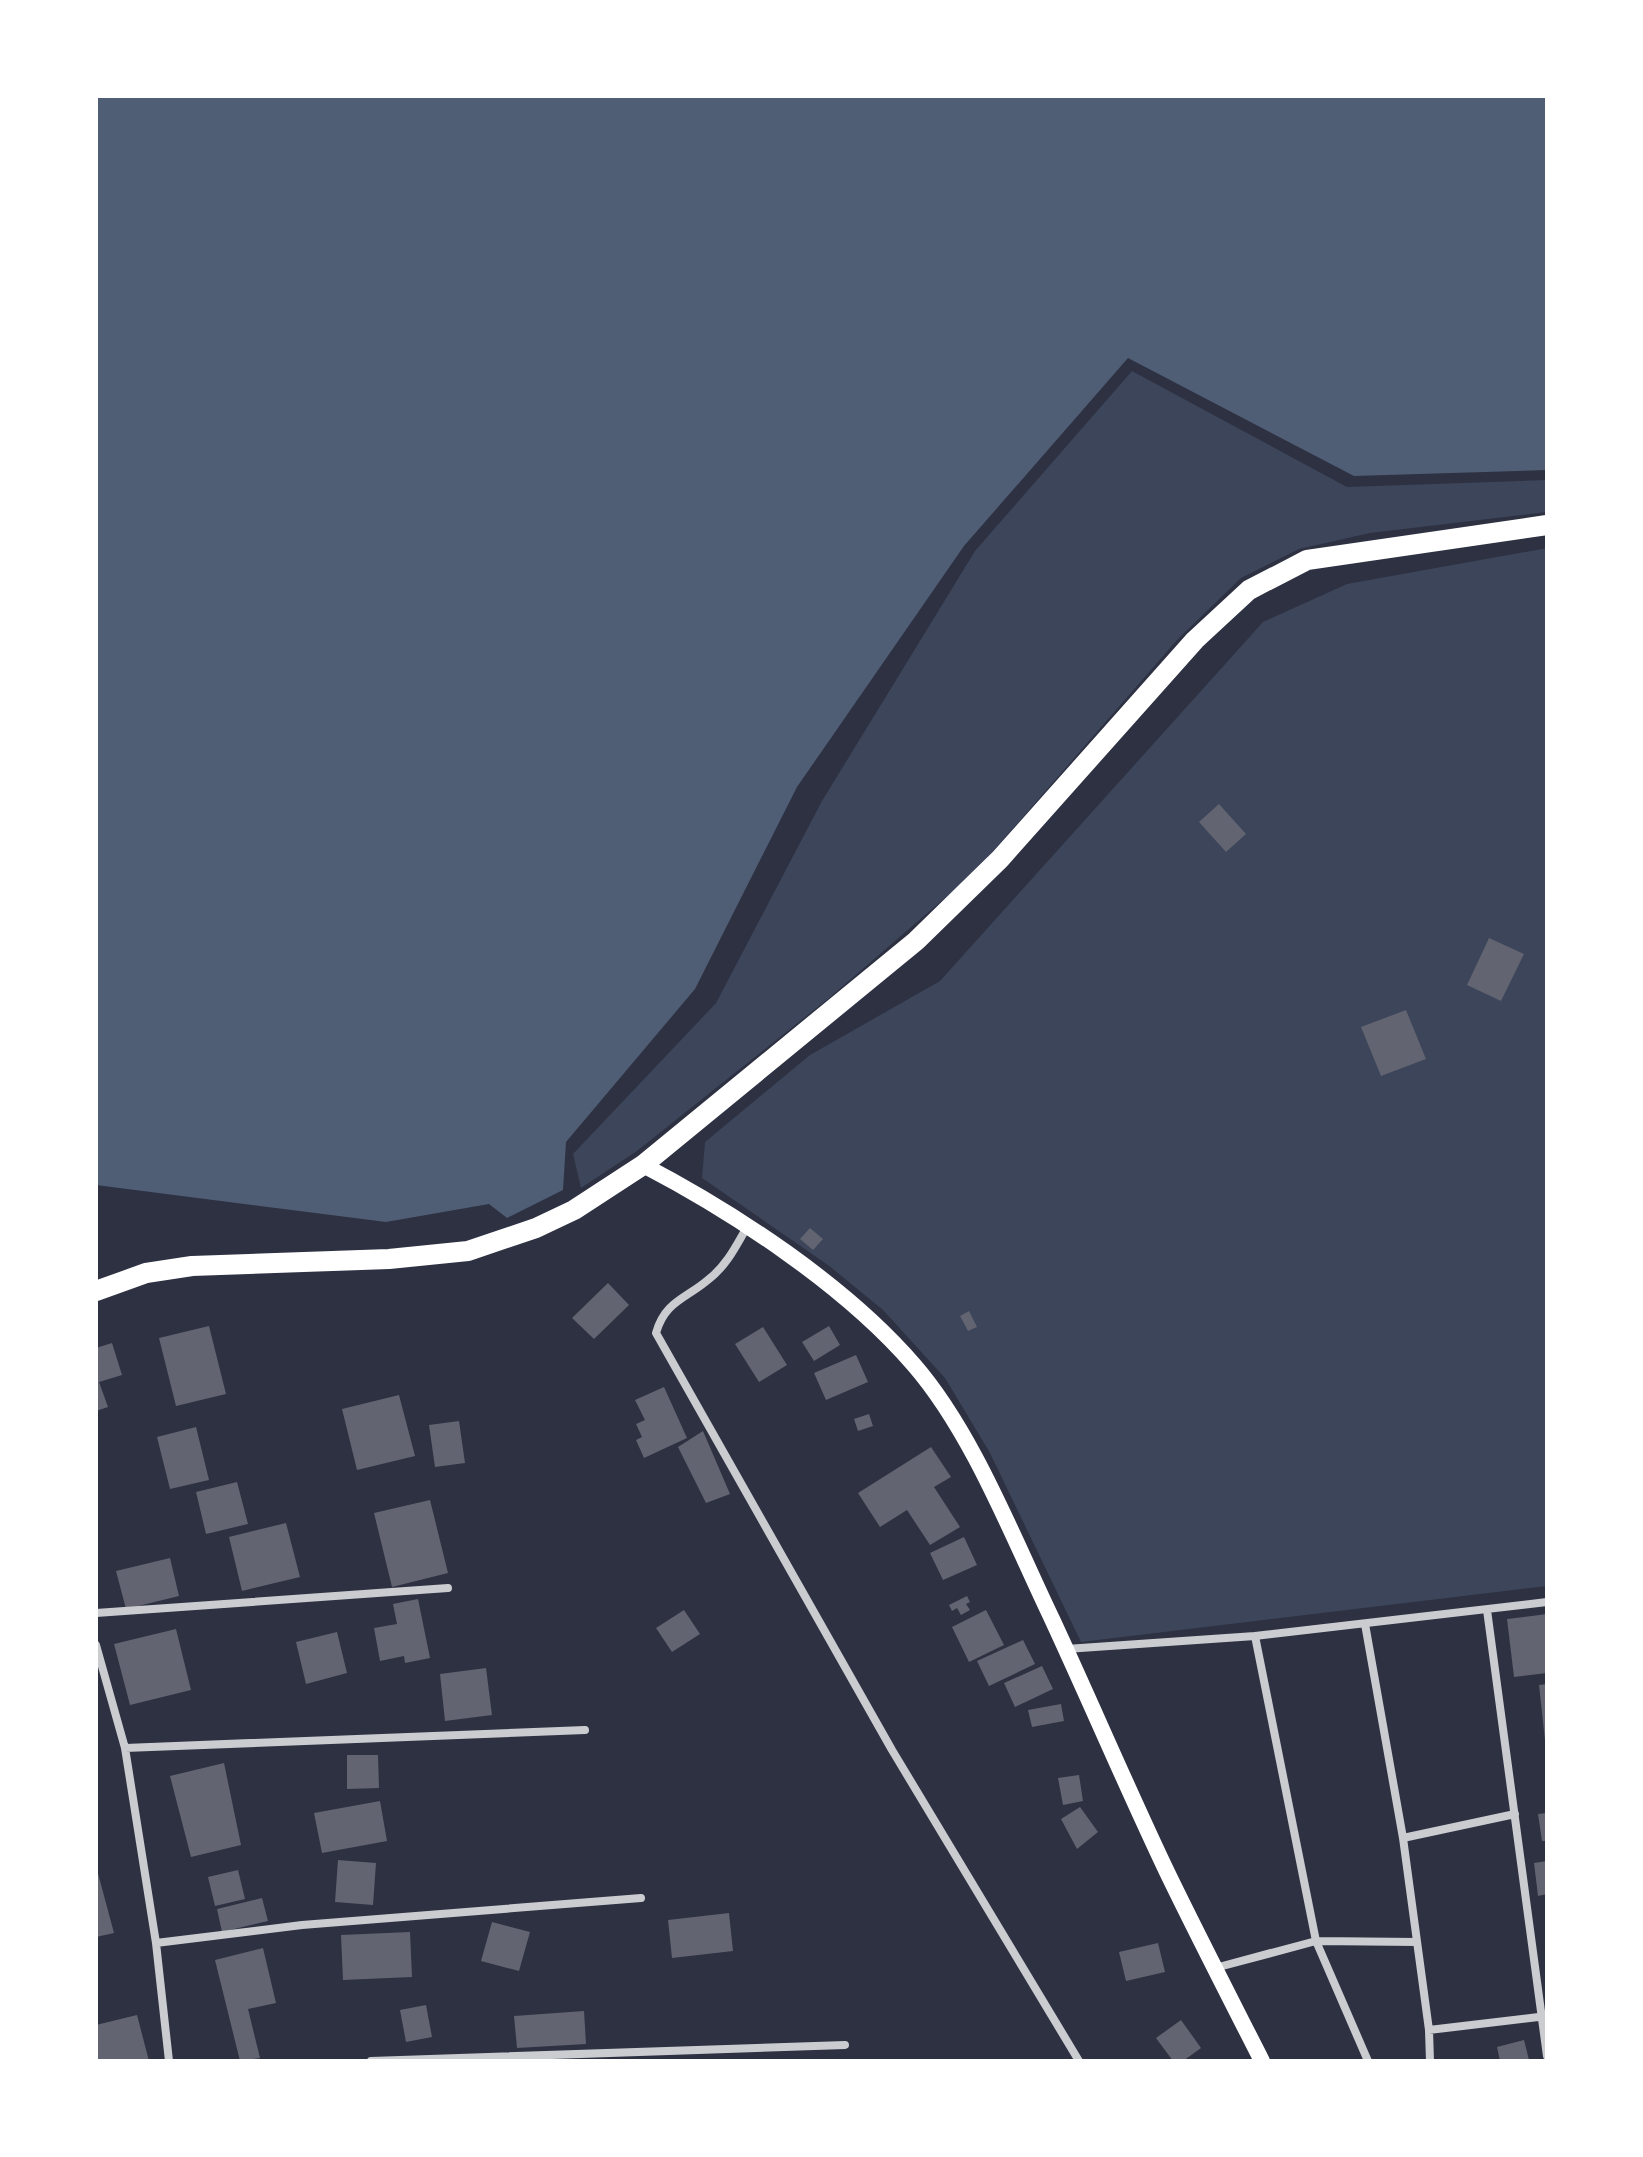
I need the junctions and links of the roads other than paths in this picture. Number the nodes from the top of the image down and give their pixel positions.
1 (1547, 525) edge
2 (643, 1165) junction
3 (747, 1227) junction
4 (96, 1291) edge
5 (448, 1588) dead end
6 (1547, 1602) edge
7 (1487, 1610) junction
8 (96, 1613) edge
9 (1365, 1624) junction
10 (1255, 1636) junction
11 (96, 1645) edge
12 (1066, 1649) junction
13 (585, 1730) dead end
14 (125, 1748) junction
15 (1515, 1814) junction
16 (1403, 1838) junction
17 (641, 1898) dead end
18 (1316, 1941) junction
19 (1417, 1942) junction
20 (156, 1943) junction
21 (1215, 1968) junction
22 (1545, 2016) edge
23 (1429, 2030) junction
24 (845, 2045) dead end
25 (1547, 2056) edge
26 (169, 2061) edge
27 (371, 2061) edge
28 (1079, 2061) edge
29 (1262, 2061) edge
30 (1368, 2061) edge
31 (1430, 2061) edge

1 - 2 main road
2 - 3 main road
2 - 4 main road
3 - 12 main road
3 - 28 street
5 - 8 street
6 - 7 street
7 - 9 street
7 - 15 street
9 - 10 street
9 - 16 street
10 - 12 street
10 - 18 street
11 - 14 street
12 - 21 main road
13 - 14 street
14 - 20 street
15 - 16 street
15 - 22 street
16 - 19 street
17 - 20 street
18 - 19 street
18 - 21 street
18 - 30 street
19 - 23 street
20 - 26 street
21 - 29 main road
22 - 23 street
22 - 25 street
23 - 31 street
24 - 27 street

